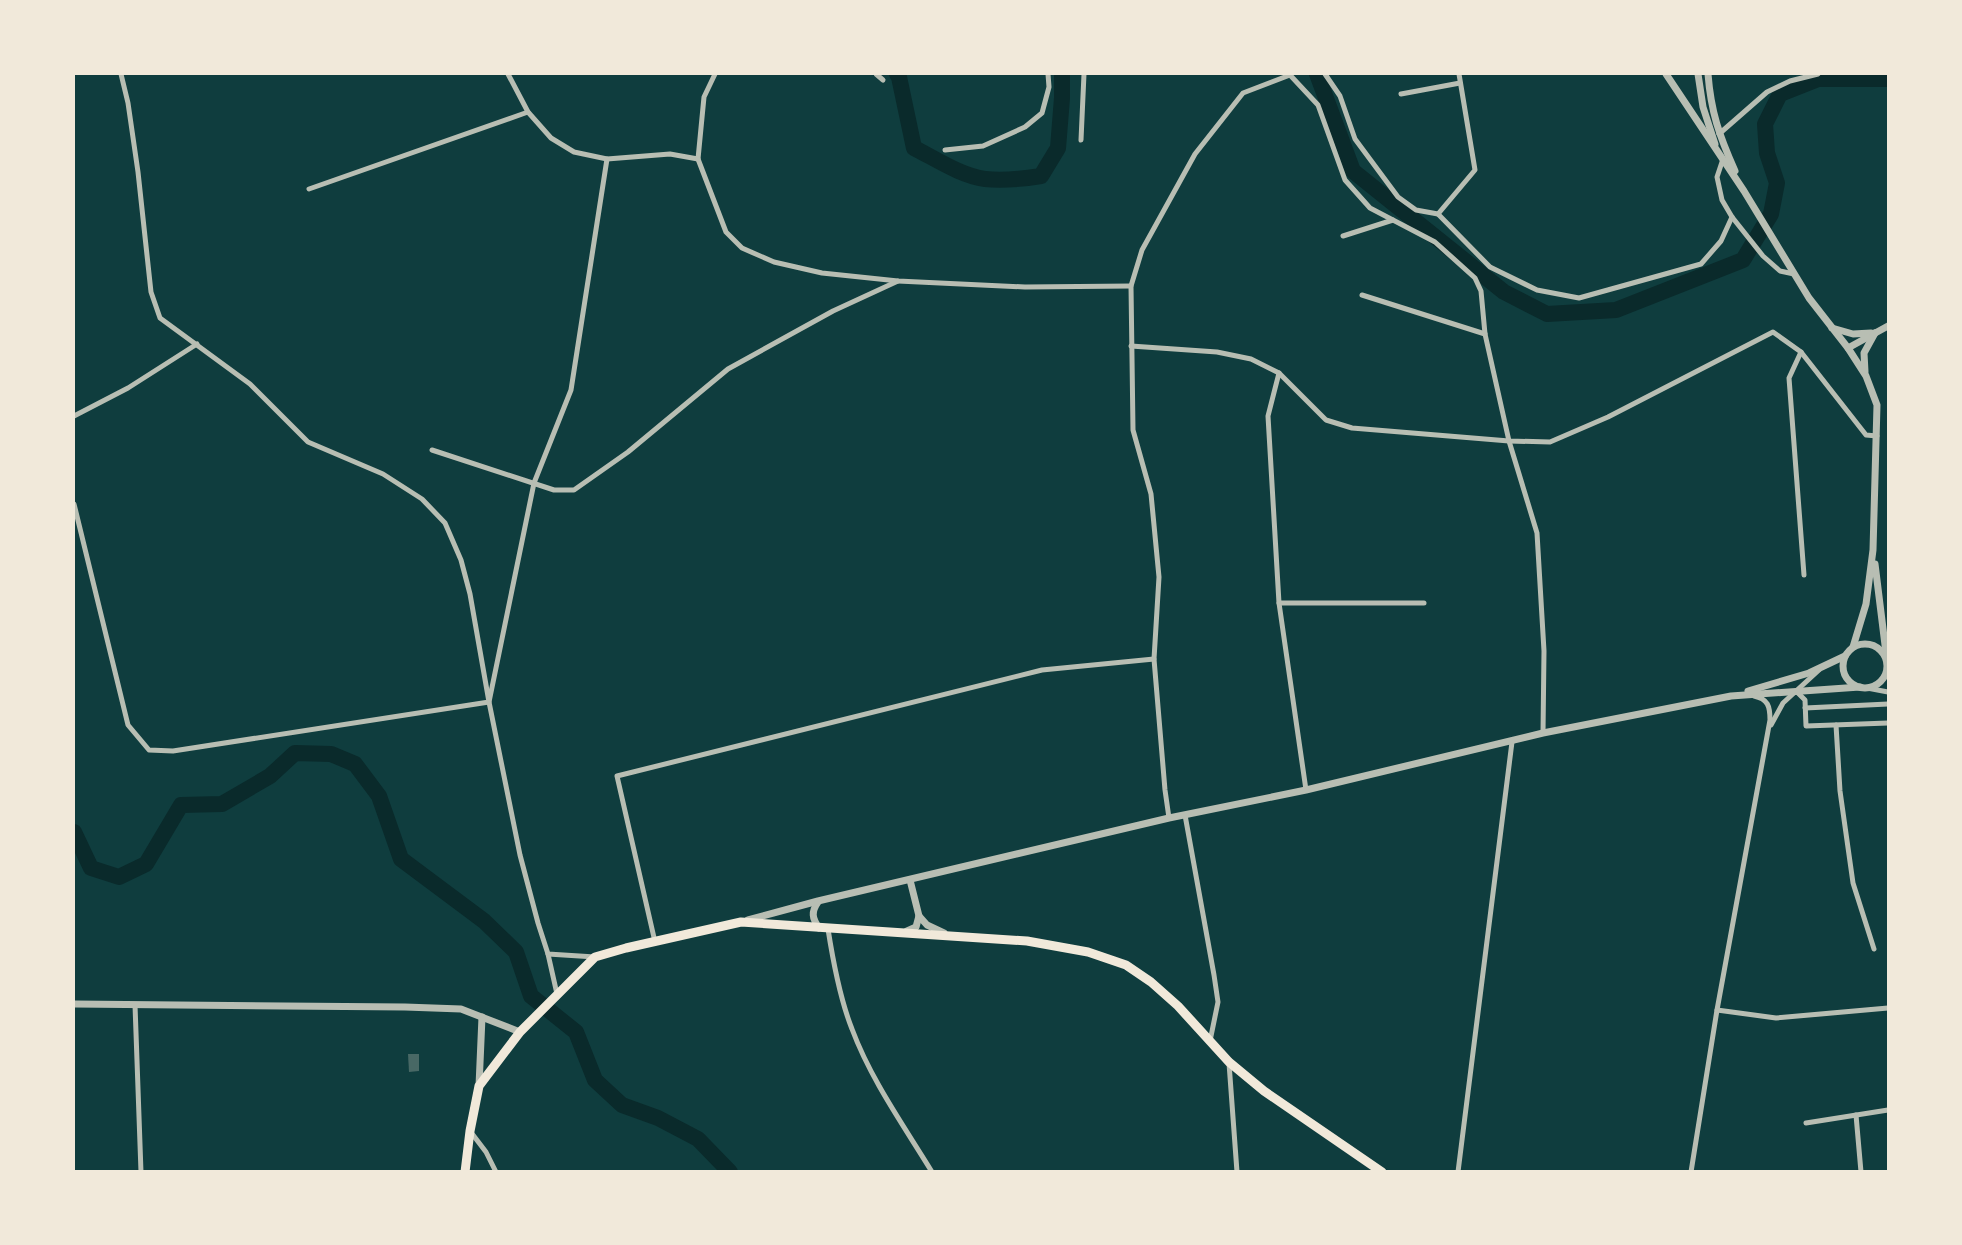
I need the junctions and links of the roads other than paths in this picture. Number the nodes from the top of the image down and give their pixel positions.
1 (121, 74) edge
2 (508, 74) edge
3 (715, 74) edge
4 (876, 74) edge
5 (1048, 74) edge
6 (1084, 74) edge
7 (1289, 74) edge
8 (1325, 74) edge
9 (1459, 74) edge
10 (1666, 74) edge
11 (1698, 74) edge
12 (1818, 74) edge
13 (1707, 76) edge
14 (883, 80) dead end
15 (1460, 83) junction
16 (1401, 94) dead end
17 (528, 113) junction
18 (1719, 134) junction
19 (1081, 140) dead end
20 (945, 150) dead end
21 (607, 159) junction
22 (698, 159) junction
23 (1723, 159) junction
24 (309, 189) dead end
25 (1744, 191) junction
26 (1438, 214) junction
27 (1732, 217) junction
28 (1393, 220) junction
29 (1343, 236) dead end
30 (1794, 274) junction
31 (898, 281) junction
32 (1131, 286) junction
33 (1362, 295) dead end
34 (1888, 326) edge
35 (1832, 328) junction
36 (1875, 333) junction
37 (1485, 334) junction
38 (197, 344) junction
39 (1131, 346) junction
40 (1848, 348) junction
41 (1801, 352) junction
42 (1279, 373) junction
43 (1866, 376) junction
44 (74, 416) edge
45 (1877, 436) junction
46 (1508, 441) junction
47 (432, 450) dead end
48 (534, 483) junction
49 (74, 504) edge
50 (1873, 550) junction
51 (1804, 575) dead end
52 (1279, 603) junction
53 (1423, 603) dead end
54 (1853, 647) junction
55 (1845, 656) junction
56 (1154, 659) junction
57 (1887, 662) edge
58 (1822, 668) junction
59 (1863, 688) junction
60 (1796, 691) junction
61 (1888, 692) edge
62 (1744, 694) junction
63 (1731, 696) junction
64 (489, 702) junction
65 (1888, 704) edge
66 (1805, 708) junction
67 (1888, 723) edge
68 (1836, 725) junction
69 (1768, 730) junction
70 (1543, 733) junction
71 (1512, 742) junction
72 (1306, 790) junction
73 (1185, 816) junction
74 (1169, 818) junction
75 (910, 880) junction
76 (818, 901) junction
77 (919, 916) junction
78 (741, 922) junction
79 (823, 928) junction
80 (894, 933) junction
81 (953, 936) junction
82 (656, 942) junction
83 (1874, 949) dead end
84 (548, 954) junction
85 (595, 957) junction
86 (557, 994) junction
87 (74, 1004) edge
88 (135, 1005) junction
89 (1888, 1008) edge
90 (1717, 1010) junction
91 (482, 1017) junction
92 (520, 1032) junction
93 (1210, 1041) junction
94 (1229, 1062) junction
95 (479, 1086) junction
96 (1888, 1110) edge
97 (1856, 1115) junction
98 (1806, 1123) dead end
99 (470, 1131) junction
100 (141, 1171) edge
101 (465, 1171) edge
102 (495, 1171) edge
103 (932, 1171) edge
104 (1237, 1171) edge
105 (1381, 1171) edge
106 (1458, 1171) edge
107 (1691, 1171) edge
108 (1861, 1171) edge

1 - 38 street
2 - 17 street
3 - 22 street
4 - 14 street
5 - 20 street
6 - 19 street
7 - 28 street
7 - 32 street
8 - 26 street
9 - 15 street
10 - 23 street
11 - 23 street
12 - 18 street
13 - 18 street
15 - 16 street
15 - 26 street
17 - 21 street
17 - 24 street
18 - 25 street
21 - 22 street
21 - 48 street
22 - 31 street
23 - 25 street
23 - 27 street
25 - 30 street
26 - 27 street
27 - 30 street
28 - 29 street
28 - 37 street
30 - 35 street
31 - 32 street
31 - 48 street
32 - 39 street
33 - 37 street
34 - 36 street
35 - 36 street
35 - 40 street
36 - 40 street
36 - 43 street
37 - 46 street
38 - 44 street
38 - 64 street
39 - 42 street
39 - 56 street
40 - 43 street
41 - 45 street
41 - 46 street
41 - 51 street
42 - 46 street
42 - 52 street
43 - 45 street
45 - 50 street
46 - 70 street
47 - 48 street
48 - 64 street
49 - 64 street
50 - 54 street
50 - 57 street
52 - 53 street
52 - 72 street
54 - 55 street
54 - 57 street
55 - 58 street
55 - 59 street
56 - 74 street
56 - 82 street
57 - 59 street
58 - 60 street
58 - 63 street
59 - 60 street
59 - 61 street
60 - 62 street
60 - 66 street
60 - 69 street
62 - 63 street
62 - 69 street
63 - 70 street
64 - 84 street
65 - 66 street
66 - 68 street
67 - 68 street
68 - 83 street
69 - 90 street
70 - 71 street
71 - 72 street
71 - 106 street
72 - 73 street
73 - 74 street
73 - 93 street
74 - 75 street
75 - 76 street
75 - 77 street
76 - 78 street
76 - 79 street
77 - 80 street
77 - 81 street
78 - 79 main road
78 - 82 main road
79 - 80 main road
79 - 103 street
80 - 81 main road
81 - 93 main road
82 - 85 main road
84 - 85 street
84 - 86 street
85 - 86 main road
86 - 92 main road
87 - 88 street
88 - 91 street
88 - 100 street
89 - 90 street
90 - 107 street
91 - 92 street
91 - 95 street
92 - 95 main road
93 - 94 main road
94 - 104 street
94 - 105 main road
95 - 99 main road
96 - 97 street
97 - 98 street
97 - 108 street
99 - 101 main road
99 - 102 street

